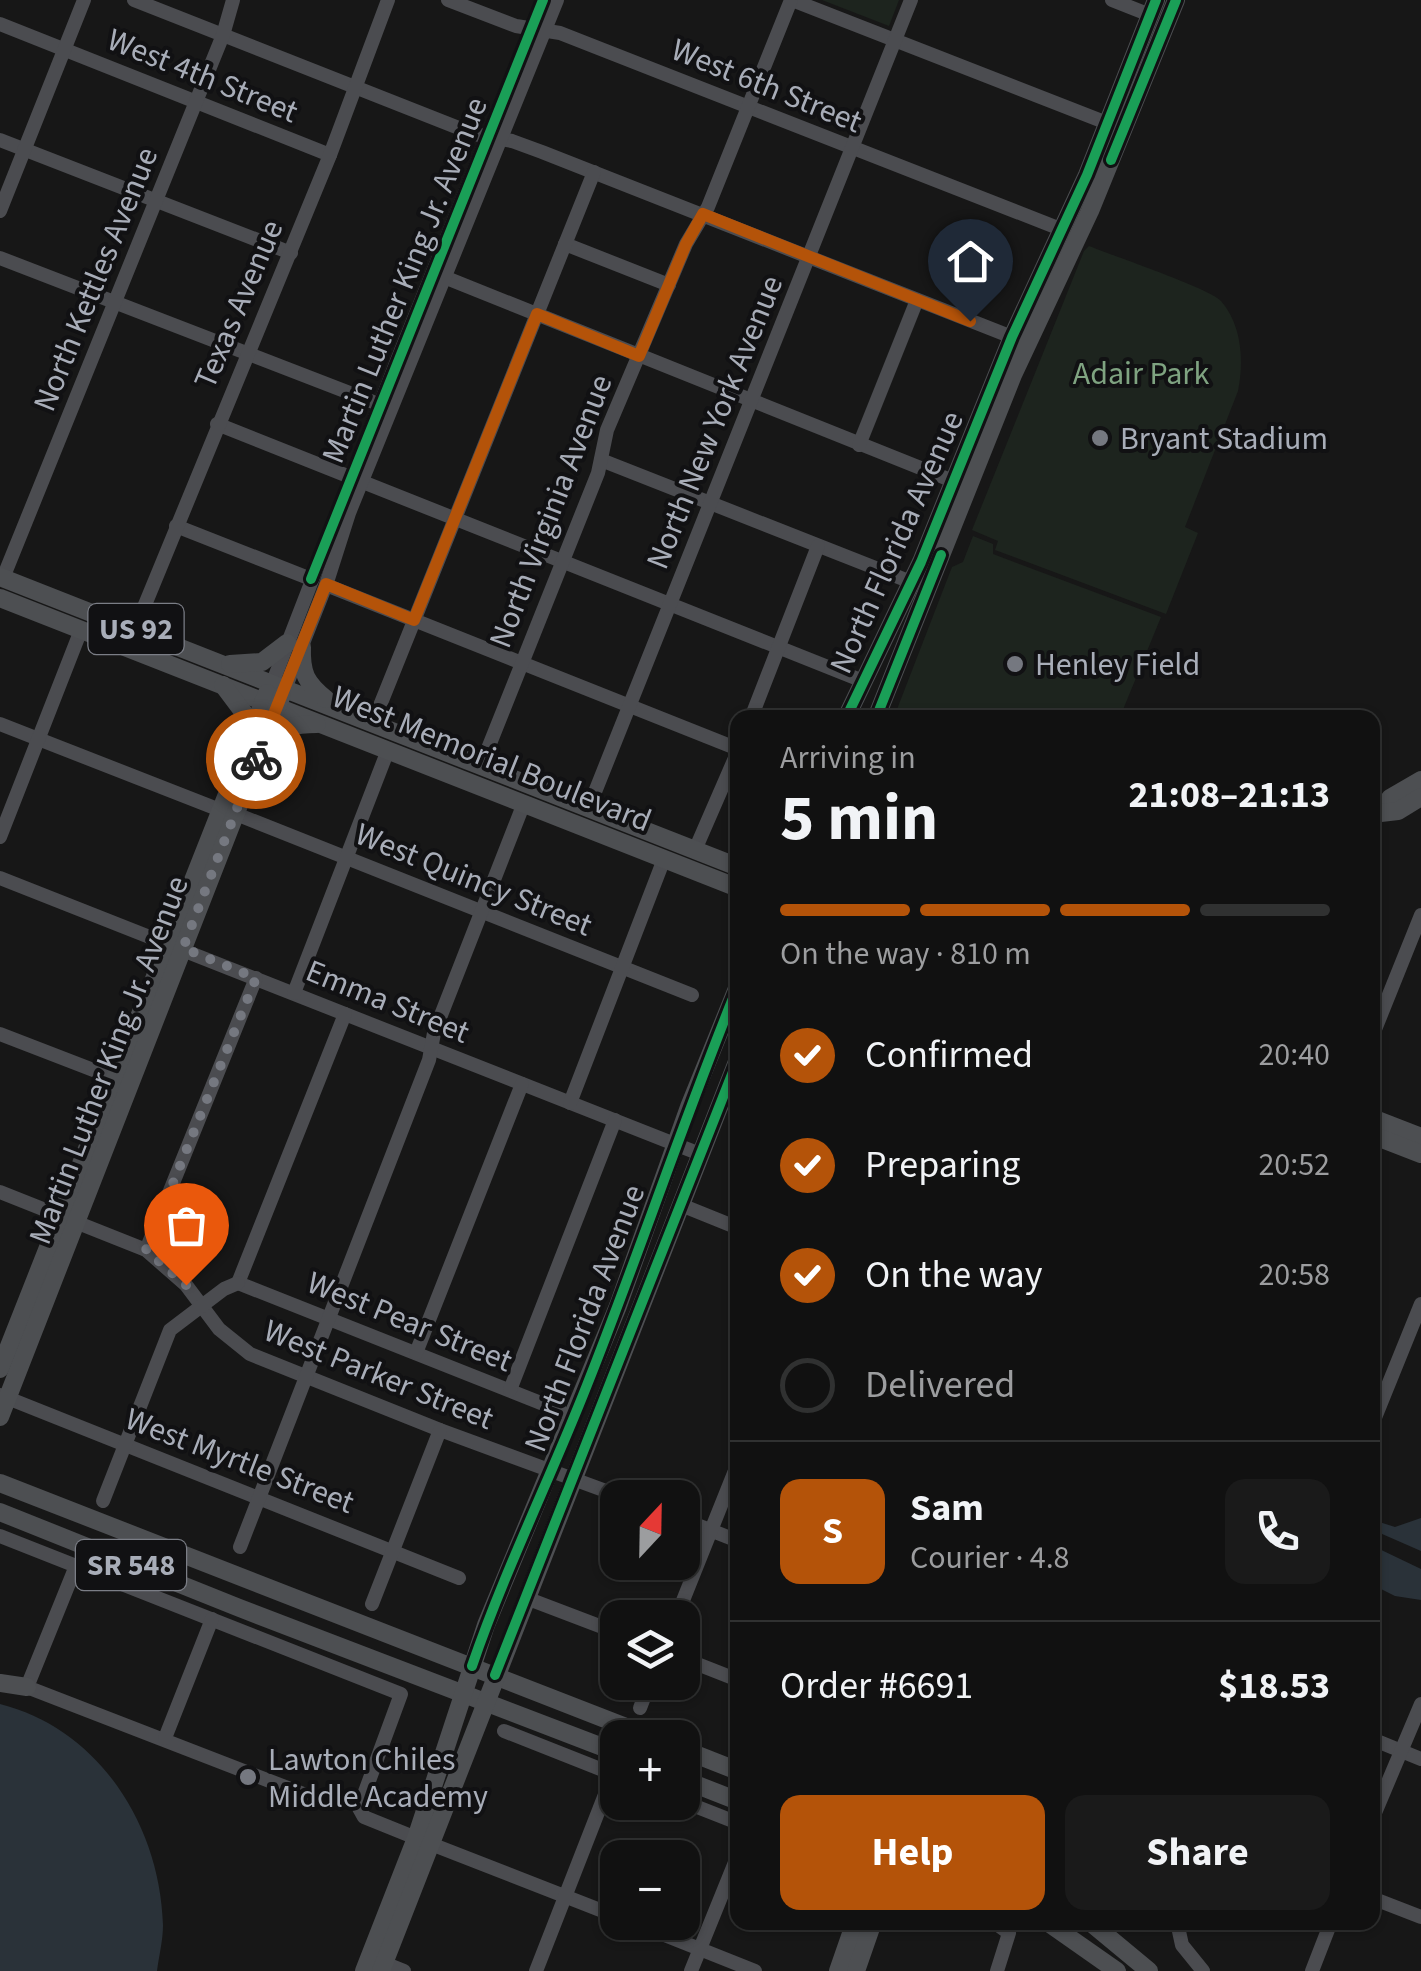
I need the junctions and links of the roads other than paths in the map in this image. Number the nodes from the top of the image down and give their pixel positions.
1 (84, 0) edge
2 (134, 0) edge
3 (233, 0) edge
4 (388, 0) edge
5 (448, 0) edge
6 (543, 0) edge
7 (558, 0) edge
8 (792, 0) edge
9 (910, 0) edge
10 (1112, 0) edge
11 (1176, 0) edge
12 (1154, 8) edge
13 (0, 24) edge
14 (538, 30) junction
15 (223, 35) junction
16 (895, 40) junction
17 (64, 49) junction
18 (355, 88) junction
19 (196, 101) junction
20 (748, 108) junction
21 (1107, 124) junction
22 (494, 138) junction
23 (0, 140) edge
24 (852, 149) junction
25 (25, 150) junction
26 (330, 155) junction
27 (594, 172) junction
28 (156, 202) junction
29 (0, 211) edge
30 (703, 214) junction
31 (1063, 230) junction
32 (566, 244) junction
33 (291, 253) junction
34 (809, 257) junction
35 (0, 258) edge
36 (438, 275) junction
37 (668, 286) junction
38 (917, 300) junction
39 (115, 302) junction
40 (537, 314) junction
41 (1012, 337) junction
42 (248, 353) junction
43 (639, 356) junction
44 (1013, 375) junction
45 (753, 401) junction
46 (386, 407) junction
47 (217, 424) junction
48 (859, 445) junction
49 (601, 460) junction
50 (358, 479) junction
51 (953, 481) junction
52 (712, 502) junction
53 (456, 518) junction
54 (176, 526) junction
55 (818, 546) junction
56 (563, 562) junction
57 (311, 578) junction
58 (1, 579) edge
59 (911, 582) junction
60 (326, 584) junction
61 (0, 598) edge
62 (670, 604) junction
63 (414, 620) junction
64 (135, 629) junction
65 (82, 630) junction
66 (295, 645) junction
67 (778, 647) junction
68 (223, 664) junction
69 (522, 664) junction
70 (863, 681) junction
71 (222, 684) junction
72 (274, 695) junction
73 (630, 706) junction
74 (338, 709) junction
75 (754, 710) edge
76 (850, 710) edge
77 (876, 710) edge
78 (876, 710) edge
79 (374, 723) junction
80 (0, 724) edge
81 (322, 724) junction
82 (249, 735) junction
83 (38, 740) junction
84 (730, 747) edge
85 (388, 750) junction
86 (256, 758) junction
87 (481, 766) junction
88 (730, 769) edge
89 (1421, 780) edge
90 (1421, 797) edge
91 (524, 803) junction
92 (588, 807) junction
93 (1380, 809) edge
94 (228, 812) junction
95 (1380, 812) edge
96 (0, 837) edge
97 (695, 850) junction
98 (347, 858) junction
99 (664, 859) junction
100 (730, 864) edge
101 (0, 878) edge
102 (730, 885) edge
103 (483, 912) junction
104 (1421, 915) edge
105 (175, 946) junction
106 (622, 968) junction
107 (256, 978) junction
108 (294, 993) junction
109 (692, 995) dead end
110 (730, 1006) edge
111 (345, 1014) junction
112 (1380, 1017) edge
113 (0, 1034) edge
114 (431, 1048) junction
115 (114, 1078) junction
116 (730, 1079) edge
117 (522, 1084) junction
118 (570, 1102) junction
119 (615, 1120) junction
120 (1380, 1121) edge
121 (1421, 1137) edge
122 (1380, 1139) edge
123 (676, 1144) junction
124 (700, 1154) junction
125 (1421, 1154) edge
126 (0, 1192) edge
127 (680, 1205) junction
128 (69, 1219) junction
129 (730, 1225) edge
130 (146, 1250) junction
131 (238, 1283) junction
132 (1421, 1304) edge
133 (201, 1306) junction
134 (329, 1320) junction
135 (11, 1348) edge
136 (416, 1353) junction
137 (0, 1369) edge
138 (308, 1379) junction
139 (510, 1390) junction
140 (4, 1397) edge
141 (1380, 1405) edge
142 (561, 1411) dead end
143 (0, 1417) edge
144 (440, 1430) junction
145 (125, 1445) junction
146 (552, 1471) junction
147 (573, 1478) junction
148 (0, 1484) edge
149 (730, 1484) edge
150 (600, 1488) edge
151 (260, 1498) junction
152 (102, 1501) dead end
153 (0, 1512) edge
154 (700, 1526) edge
155 (711, 1530) junction
156 (0, 1536) edge
157 (730, 1538) edge
158 (240, 1547) dead end
159 (393, 1550) junction
160 (76, 1566) junction
161 (459, 1578) dead end
162 (526, 1598) junction
163 (683, 1600) edge
164 (372, 1604) dead end
165 (212, 1619) junction
166 (600, 1626) edge
167 (700, 1665) edge
168 (472, 1666) junction
169 (496, 1676) junction
170 (730, 1677) edge
171 (0, 1680) edge
172 (27, 1687) junction
173 (463, 1694) junction
174 (643, 1700) edge
175 (486, 1702) junction
176 (1421, 1704) edge
177 (640, 1708) dead end
178 (608, 1720) edge
179 (504, 1731) dead end
180 (165, 1738) junction
181 (1380, 1742) edge
182 (600, 1746) edge
183 (1401, 1751) junction
184 (700, 1756) edge
185 (1421, 1759) edge
186 (730, 1768) edge
187 (600, 1769) edge
188 (700, 1786) edge
189 (306, 1795) dead end
190 (730, 1797) edge
191 (1380, 1801) edge
192 (700, 1808) edge
193 (600, 1811) edge
194 (730, 1820) edge
195 (423, 1841) junction
196 (730, 1875) edge
197 (565, 1896) junction
198 (392, 1900) junction
199 (1380, 1901) edge
200 (600, 1910) edge
201 (1421, 1917) edge
202 (853, 1930) edge
203 (870, 1930) edge
204 (1005, 1930) edge
205 (1059, 1930) edge
206 (1100, 1930) edge
207 (1179, 1930) edge
208 (1328, 1930) edge
209 (677, 1940) edge
210 (700, 1949) junction
211 (1198, 1966) edge
212 (382, 1967) edge
213 (364, 1971) edge
214 (404, 1971) edge
215 (536, 1971) edge
216 (691, 1971) edge
217 (756, 1971) edge
218 (838, 1971) edge
219 (856, 1971) edge
220 (997, 1971) edge
221 (1118, 1971) edge
222 (1149, 1971) edge
223 (1312, 1971) edge

1 - 17 street
2 - 15 street
3 - 15 street, North Kettles Avenue
4 - 18 street, Texas Avenue
5 - 14 street, West 6th Street
6 - 14 street, Martin Luther King Jr. Avenue
7 - 14 street, Martin Luther King Jr. Avenue
8 - 16 street
8 - 20 street, North Virginia Avenue
9 - 16 street, North New York Avenue
10 - 12 street
11 - 44 main road, North Florida Avenue
12 - 21 main road, North Florida Avenue
13 - 17 street, West 4th Street
14 - 20 street, West 6th Street
14 - 22 street, Martin Luther King Jr. Avenue
15 - 18 street
15 - 19 street, North Kettles Avenue
16 - 21 street
16 - 24 street, North New York Avenue
17 - 19 street, West 4th Street
17 - 25 street
18 - 22 street
18 - 26 street, Texas Avenue
19 - 26 street, West 4th Street
19 - 28 street, North Kettles Avenue
20 - 24 street, West 6th Street
20 - 30 street, North Virginia Avenue
21 - 31 main road, North Florida Avenue
22 - 27 street
22 - 36 street, Martin Luther King Jr. Avenue
23 - 25 street
24 - 31 street, West 6th Street
24 - 34 street, North New York Avenue
25 - 28 street
25 - 29 street
26 - 33 street, Texas Avenue
27 - 30 street
27 - 32 street
28 - 33 street
28 - 39 street, North Kettles Avenue
30 - 34 street
30 - 37 street, North Virginia Avenue
31 - 41 main road, North Florida Avenue
32 - 37 street
32 - 40 street
33 - 42 street, Texas Avenue
34 - 38 street
34 - 45 street, North New York Avenue
35 - 39 street
36 - 40 street
36 - 46 street, Martin Luther King Jr. Avenue
37 - 43 street, North Virginia Avenue
38 - 41 street
38 - 48 street
39 - 42 street
39 - 58 street, North Kettles Avenue
40 - 43 street
40 - 53 street
41 - 44 main road
41 - 51 main road, North Florida Avenue
42 - 46 street
42 - 47 street, Texas Avenue
43 - 45 street
43 - 49 street, North Virginia Avenue
44 - 77 main road, North Florida Avenue
45 - 48 street
45 - 52 street, North New York Avenue
46 - 50 street, Martin Luther King Jr. Avenue
47 - 50 street
47 - 54 street, Texas Avenue
48 - 51 street
49 - 52 street
49 - 56 street, North Virginia Avenue
50 - 53 street
50 - 57 street, Martin Luther King Jr. Avenue
50 - 60 street, Martin Luther King Jr. Avenue
51 - 59 main road, North Florida Avenue
52 - 55 street
52 - 62 street, North New York Avenue
53 - 56 street
53 - 63 street
54 - 57 street
54 - 64 street, Texas Avenue
55 - 59 street
55 - 67 street
56 - 62 street
56 - 69 street, North Virginia Avenue
57 - 66 street, Martin Luther King Jr. Avenue
58 - 64 main road, West Memorial Boulevard / US 92
59 - 70 main road, North Florida Avenue
59 - 78 main road
60 - 63 street
60 - 66 street, Martin Luther King Jr. Avenue
61 - 65 main road, West Memorial Boulevard / US 92
62 - 67 street
62 - 73 street, North New York Avenue
63 - 69 street
63 - 79 street
64 - 68 main road, West Memorial Boulevard / US 92
65 - 71 main road, West Memorial Boulevard / US 92
65 - 83 street
66 - 68 main road
66 - 72 street, Martin Luther King Jr. Avenue
66 - 74 main road
67 - 70 street
67 - 75 street
68 - 72 main road, West Memorial Boulevard / US 92
69 - 73 street
69 - 87 street, North Virginia Avenue
70 - 76 main road, North Florida Avenue
71 - 72 main road, West Memorial Boulevard / US 92
71 - 82 main road
72 - 74 main road, West Memorial Boulevard / US 92
72 - 81 main road, West Memorial Boulevard / US 92
72 - 82 main road, Martin Luther King Jr. Avenue
72 - 86 main road, Martin Luther King Jr. Avenue
73 - 84 street
73 - 92 street, North New York Avenue
74 - 79 main road, West Memorial Boulevard / US 92
79 - 87 main road, West Memorial Boulevard / US 92
80 - 83 street, West Quincy Street
81 - 85 main road, West Memorial Boulevard / US 92
81 - 86 main road
82 - 94 main road, Martin Luther King Jr. Avenue
83 - 94 street, West Quincy Street
83 - 96 street
85 - 91 main road, West Memorial Boulevard / US 92
85 - 98 street
86 - 94 main road, Martin Luther King Jr. Avenue
87 - 92 main road, West Memorial Boulevard / US 92
88 - 97 street
89 - 93 main road
90 - 95 main road
91 - 99 main road, West Memorial Boulevard / US 92
91 - 103 street
92 - 97 main road, West Memorial Boulevard / US 92
94 - 98 street, West Quincy Street
94 - 105 main road, Martin Luther King Jr. Avenue
97 - 100 main road, West Memorial Boulevard / US 92
98 - 103 street, West Quincy Street
98 - 108 street
99 - 102 main road, West Memorial Boulevard / US 92
99 - 106 street
101 - 105 street, Emma Street
103 - 106 street, West Quincy Street
103 - 114 street
104 - 112 street
105 - 107 street, Emma Street
105 - 115 main road, Martin Luther King Jr. Avenue
105 - 128 main road, Martin Luther King Jr. Avenue
106 - 109 street, West Quincy Street
106 - 118 street
107 - 108 street, Emma Street
107 - 130 street
108 - 111 street, Emma Street
110 - 123 main road, North Florida Avenue
111 - 114 street, Emma Street
111 - 131 street
113 - 115 street
114 - 117 street, Emma Street
114 - 134 street
115 - 128 main road, Martin Luther King Jr. Avenue
116 - 124 main road, North Florida Avenue
117 - 118 street, Emma Street
117 - 136 street
118 - 119 street, Emma Street
119 - 123 street, Emma Street
119 - 139 street
120 - 121 main road
122 - 125 main road
123 - 124 street, Emma Street
123 - 146 main road, North Florida Avenue
124 - 127 main road, North Florida Avenue
126 - 128 street
127 - 129 street
127 - 147 main road, North Florida Avenue
128 - 130 street
128 - 135 main road, Martin Luther King Jr. Avenue
130 - 133 street
131 - 133 street
131 - 134 street, West Pear Street
132 - 141 street
133 - 138 street, West Parker Street
133 - 145 street
134 - 136 street, West Pear Street
134 - 138 street
135 - 137 main road, Martin Luther King Jr. Avenue
135 - 140 main road, Martin Luther King Jr. Avenue
136 - 139 street, West Pear Street
138 - 144 street, West Parker Street
138 - 151 street
139 - 142 street, West Pear Street
140 - 143 main road, Martin Luther King Jr. Avenue
140 - 145 street, West Myrtle Street
144 - 146 street, West Parker Street
144 - 159 street
145 - 151 street, West Myrtle Street
145 - 152 street
146 - 147 street, West Parker Street
146 - 168 main road, North Florida Avenue
147 - 150 street, West Parker Street
147 - 162 main road, North Florida Avenue
148 - 168 main road, SR 548
149 - 155 street
151 - 158 street
151 - 159 street, West Myrtle Street
153 - 173 main road, SR 548
154 - 155 street
155 - 157 street
155 - 163 street
156 - 160 street
159 - 161 street, West Myrtle Street
159 - 164 street
160 - 165 street
160 - 172 street
162 - 166 street
162 - 169 main road, North Florida Avenue
165 - 180 street
165 - 195 street
167 - 170 street
168 - 169 main road, SR 548
168 - 173 main road, North Florida Avenue
169 - 175 main road, North Florida Avenue
169 - 178 main road
171 - 172 main road
172 - 180 street
173 - 175 main road
173 - 195 main road, North Florida Avenue
174 - 177 street
175 - 182 main road
175 - 195 main road, North Florida Avenue
176 - 183 street
179 - 187 street
180 - 189 street
181 - 183 street
183 - 185 street
183 - 191 street
184 - 186 main road
188 - 190 main road
192 - 194 street
193 - 197 street
195 - 197 street
195 - 198 main road, North Florida Avenue
195 - 212 main road, North Florida Avenue
196 - 210 street
197 - 200 street
197 - 215 street
198 - 212 main road
198 - 213 main road, North Florida Avenue
199 - 201 street
202 - 218 main road
203 - 219 main road
204 - 220 street
205 - 221 main road
206 - 222 main road
207 - 211 street
208 - 223 street
209 - 210 street
210 - 216 street
210 - 217 street
212 - 214 street

